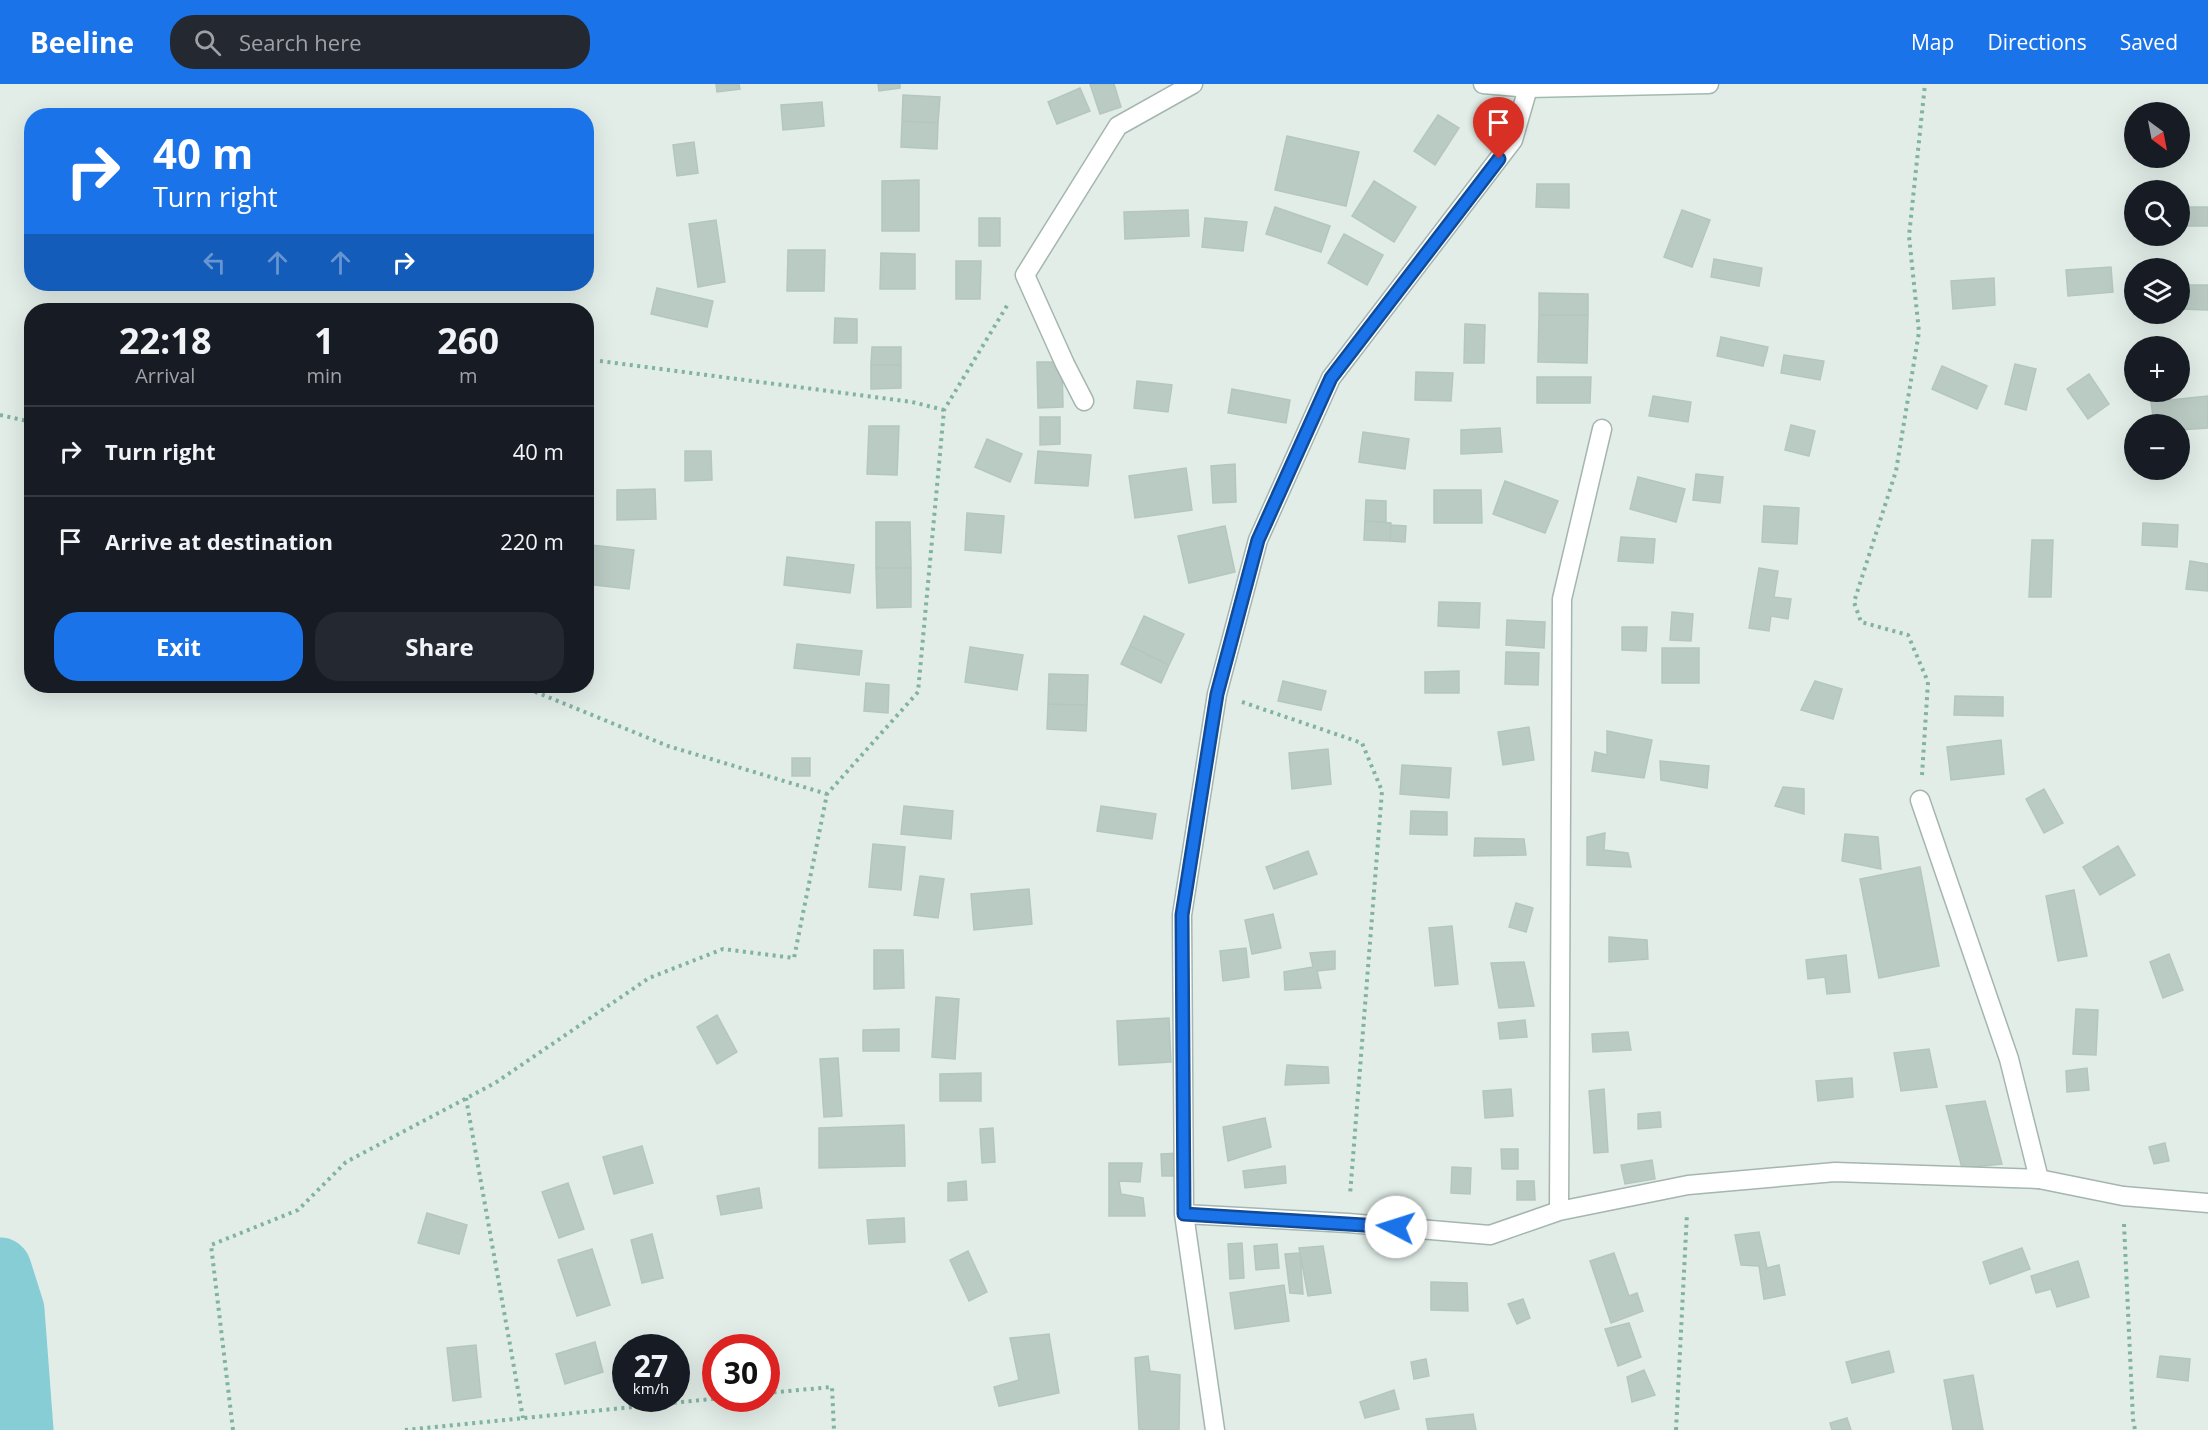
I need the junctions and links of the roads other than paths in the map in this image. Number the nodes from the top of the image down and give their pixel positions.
1 (1193, 84) edge
2 (1484, 84) edge
3 (1709, 84) edge
4 (1528, 86) edge
5 (1084, 401) dead end
6 (1602, 429) dead end
7 (1920, 800) road end
8 (2039, 1179) junction
9 (2208, 1203) edge
10 (1559, 1211) junction
11 (1184, 1214) junction
12 (1215, 1430) edge

1 - 5 street
2 - 4 street
3 - 4 street
4 - 11 street
6 - 10 street
7 - 8 street
8 - 9 street
8 - 10 street
10 - 11 street
11 - 12 street

